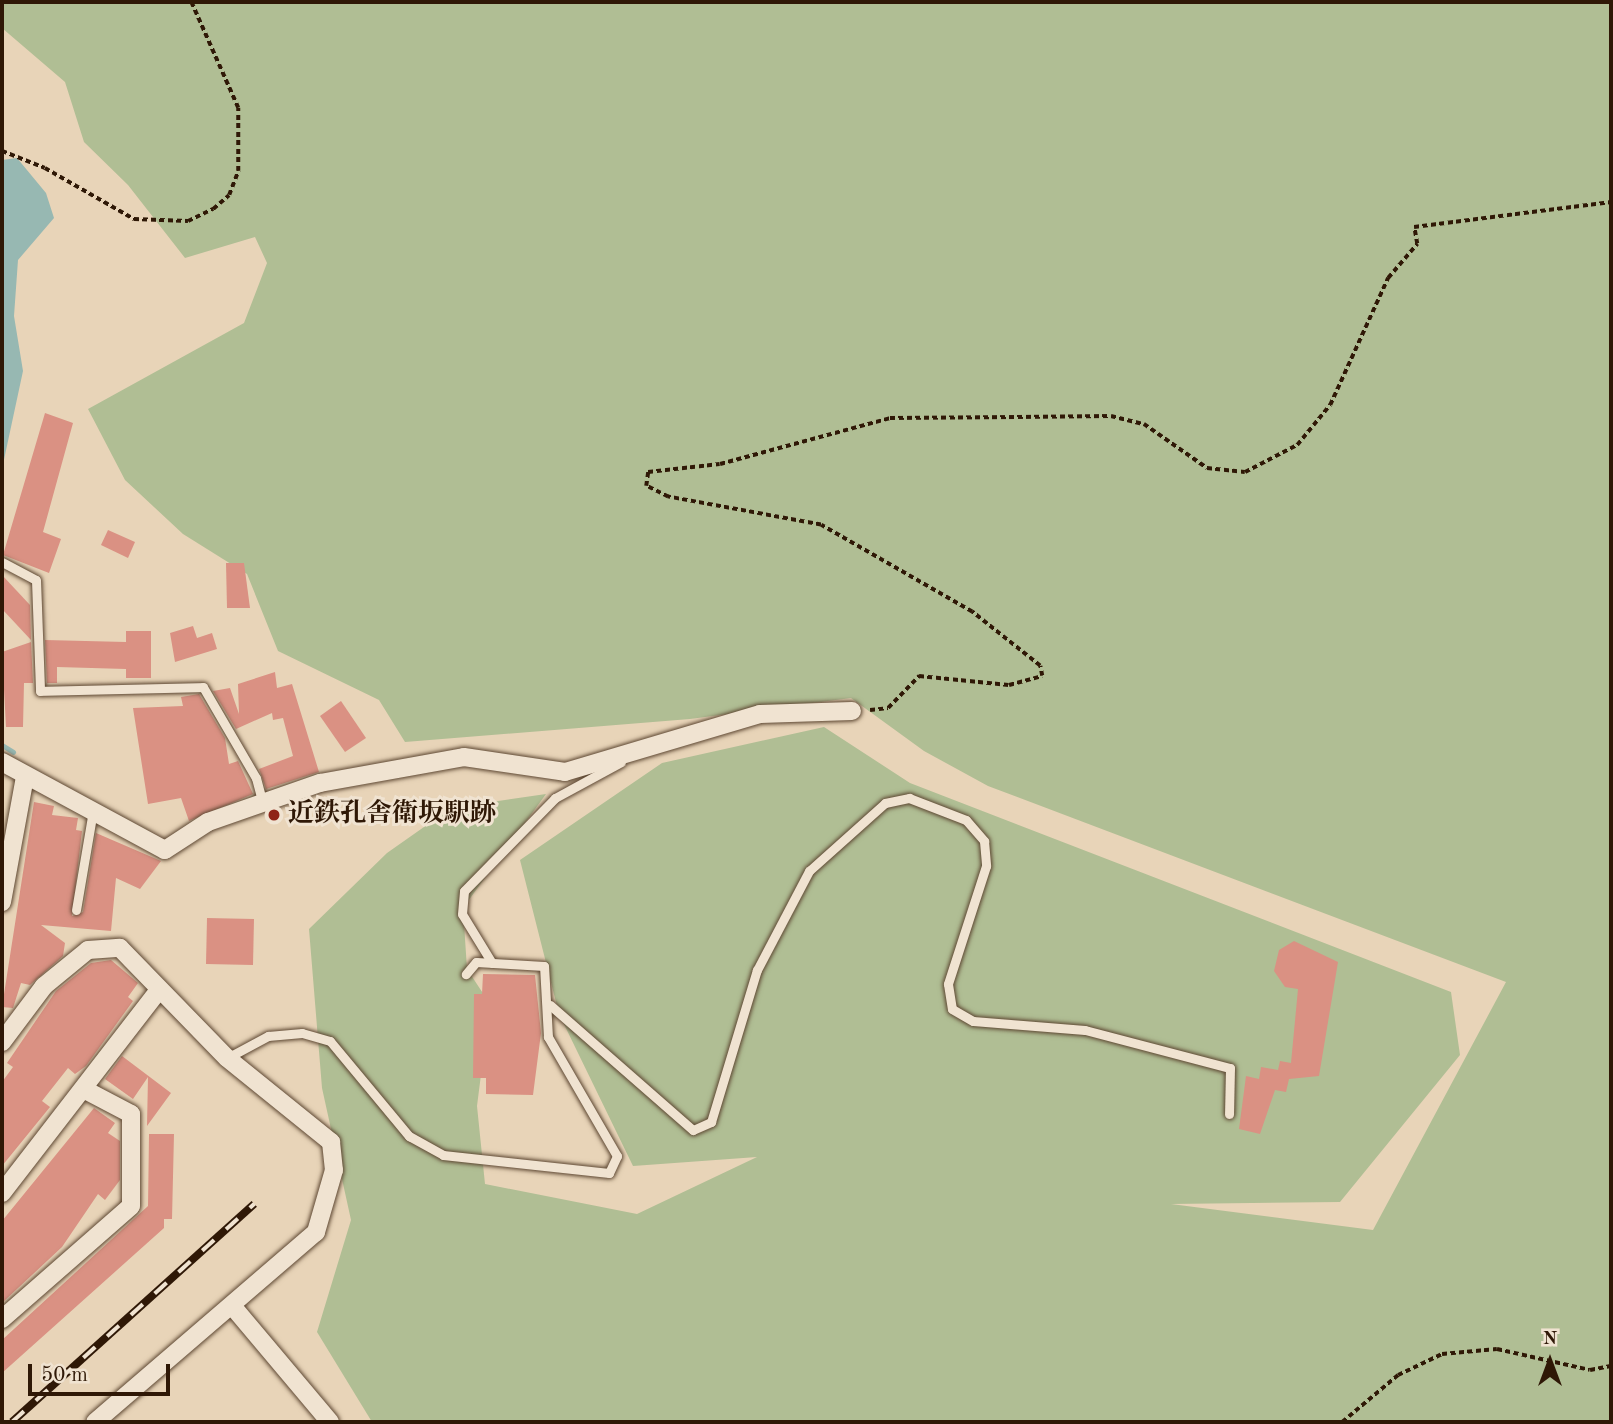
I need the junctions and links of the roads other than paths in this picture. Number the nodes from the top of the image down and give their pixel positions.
1 (2, 562) edge
2 (852, 711) road end
3 (665, 744) junction
4 (2, 762) edge
5 (25, 777) junction
6 (262, 800) junction
7 (92, 816) junction
8 (2, 902) edge
9 (76, 910) dead end
10 (492, 963) junction
11 (466, 974) dead end
12 (158, 991) junction
13 (550, 1005) junction
14 (2, 1042) edge
15 (227, 1058) junction
16 (87, 1091) junction
17 (1229, 1114) dead end
18 (2, 1193) edge
19 (234, 1308) junction
20 (2, 1319) edge
21 (94, 1422) edge
22 (330, 1422) edge

1 - 6 lane
2 - 3 street
3 - 6 street
3 - 10 lane
4 - 5 street
5 - 7 street
5 - 8 street
6 - 7 street
7 - 9 lane
10 - 11 lane
10 - 13 lane
12 - 14 street
12 - 15 street
12 - 16 street
13 - 15 lane
13 - 17 lane
15 - 19 street
16 - 18 street
16 - 20 street
19 - 21 street
19 - 22 street

